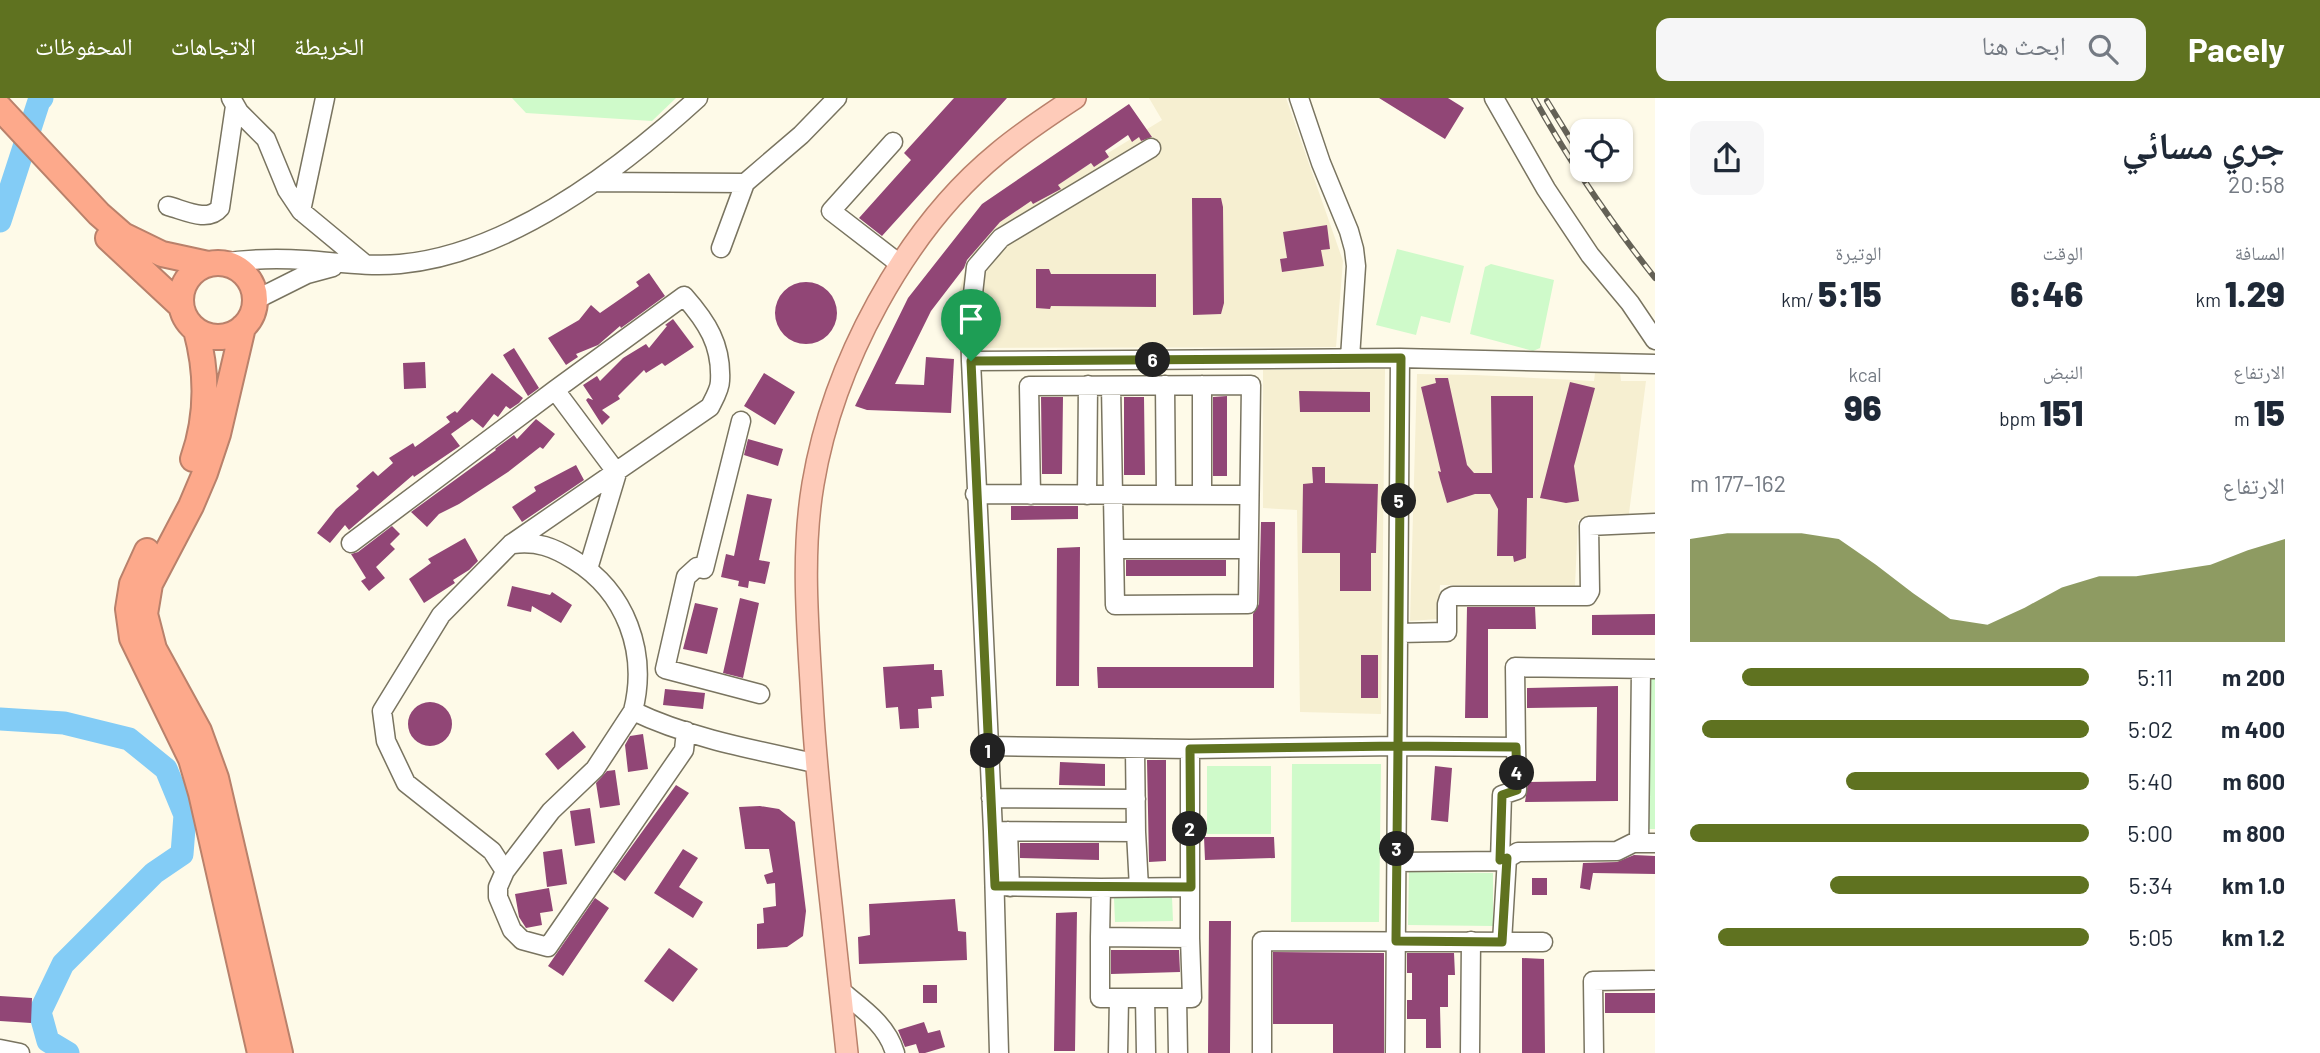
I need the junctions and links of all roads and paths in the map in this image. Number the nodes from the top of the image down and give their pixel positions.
1 (325, 98) edge
2 (698, 98) edge
3 (837, 98) edge
4 (1075, 98) edge
5 (1299, 98) edge
6 (1494, 98) edge
7 (233, 102) edge
8 (4, 123) edge
9 (893, 142) dead end
10 (1151, 148) dead end
11 (35, 156) junction
12 (595, 182) junction
13 (745, 183) junction
14 (168, 206) dead end
15 (301, 211) junction
16 (721, 248) dead end
17 (214, 264) junction
18 (365, 264) junction
19 (343, 265) junction
20 (901, 265) junction
21 (255, 300) junction
22 (181, 306) junction
23 (243, 327) junction
24 (196, 330) junction
25 (1655, 340) edge
26 (1350, 358) junction
27 (1401, 358) junction
28 (971, 361) junction
29 (1655, 364) edge
30 (1088, 385) junction
31 (1165, 385) junction
32 (1202, 385) junction
33 (1111, 386) junction
34 (555, 390) junction
35 (740, 421) dead end
36 (617, 473) junction
37 (975, 494) junction
38 (1031, 495) junction
39 (1087, 495) junction
40 (1113, 495) junction
41 (1166, 495) junction
42 (1202, 495) junction
43 (1249, 495) junction
44 (1655, 523) edge
45 (351, 543) dead end
46 (511, 544) junction
47 (1114, 549) junction
48 (1248, 549) junction
49 (588, 569) junction
50 (1398, 633) junction
51 (1648, 669) edge
52 (760, 694) dead end
53 (633, 711) junction
54 (686, 731) junction
55 (988, 746) junction
56 (1398, 746) junction
57 (1516, 747) junction
58 (1135, 749) junction
59 (1190, 749) junction
60 (815, 763) junction
61 (991, 798) junction
62 (1136, 799) junction
63 (1001, 831) junction
64 (1136, 832) junction
65 (1647, 843) edge
66 (1504, 859) junction
67 (1396, 862) junction
68 (505, 871) junction
69 (1003, 886) junction
70 (1191, 887) junction
71 (1101, 888) junction
72 (1139, 888) junction
73 (1100, 937) junction
74 (1191, 938) junction
75 (1396, 941) junction
76 (1471, 941) junction
77 (1502, 942) junction
78 (1543, 942) dead end
79 (1653, 980) dead end
80 (841, 991) junction
81 (1119, 998) junction
82 (1145, 998) junction
83 (1177, 998) junction
84 (0, 1049) edge
85 (848, 1052) edge
86 (20, 1053) edge
87 (260, 1053) edge
88 (280, 1053) edge
89 (895, 1053) edge
90 (999, 1053) edge
91 (1118, 1053) edge
92 (1146, 1053) edge
93 (1178, 1053) edge
94 (1262, 1053) edge
95 (1395, 1053) edge
96 (1470, 1053) edge
97 (1594, 1053) edge

1 - 15 street
2 - 12 street
3 - 13 street
4 - 20 main road
5 - 26 street
6 - 25 street
7 - 14 street
7 - 15 street
8 - 11 highway
9 - 20 street
10 - 28 street
11 - 17 highway
11 - 22 highway
12 - 13 street
12 - 18 street
13 - 16 street
15 - 18 street
17 - 19 street
17 - 21 highway
17 - 22 highway
18 - 19 street
19 - 21 street
20 - 60 main road
21 - 23 highway
22 - 24 highway
23 - 24 highway
23 - 88 highway
24 - 87 highway
26 - 27 street
26 - 28 street
27 - 29 street
27 - 50 street
28 - 37 street
30 - 33 street
30 - 38 street
30 - 39 street
31 - 32 street
31 - 33 street
31 - 41 street
32 - 42 street
32 - 43 street
33 - 40 street
34 - 36 street
34 - 36 street
34 - 45 street
35 - 52 street
36 - 46 street
36 - 49 street
37 - 38 street
37 - 55 street
38 - 39 street
39 - 40 street
40 - 41 street
40 - 47 street
41 - 42 street
42 - 43 street
43 - 48 street
44 - 50 street
46 - 49 street
46 - 68 street
47 - 48 street
47 - 48 street
49 - 53 street
50 - 56 street
51 - 57 street
51 - 65 street
53 - 54 street
53 - 68 street
54 - 60 street
54 - 68 street
55 - 58 street
55 - 61 street
56 - 57 street
56 - 59 street
56 - 67 street
57 - 66 street
58 - 59 street
58 - 62 street
59 - 70 street
60 - 80 main road
61 - 62 street
61 - 63 street
62 - 64 street
63 - 64 street
63 - 69 street
64 - 72 street
65 - 66 street
66 - 67 street
66 - 77 street
67 - 75 street
69 - 71 street
69 - 90 street
70 - 72 street
70 - 74 street
71 - 72 street
71 - 73 street
73 - 74 street
73 - 81 street
74 - 83 street
75 - 76 street
75 - 94 street
75 - 95 street
76 - 77 street
76 - 96 street
77 - 78 street
79 - 97 street
80 - 85 main road
80 - 89 street
81 - 82 street
81 - 91 street
82 - 83 street
82 - 92 street
83 - 93 street
84 - 86 street

